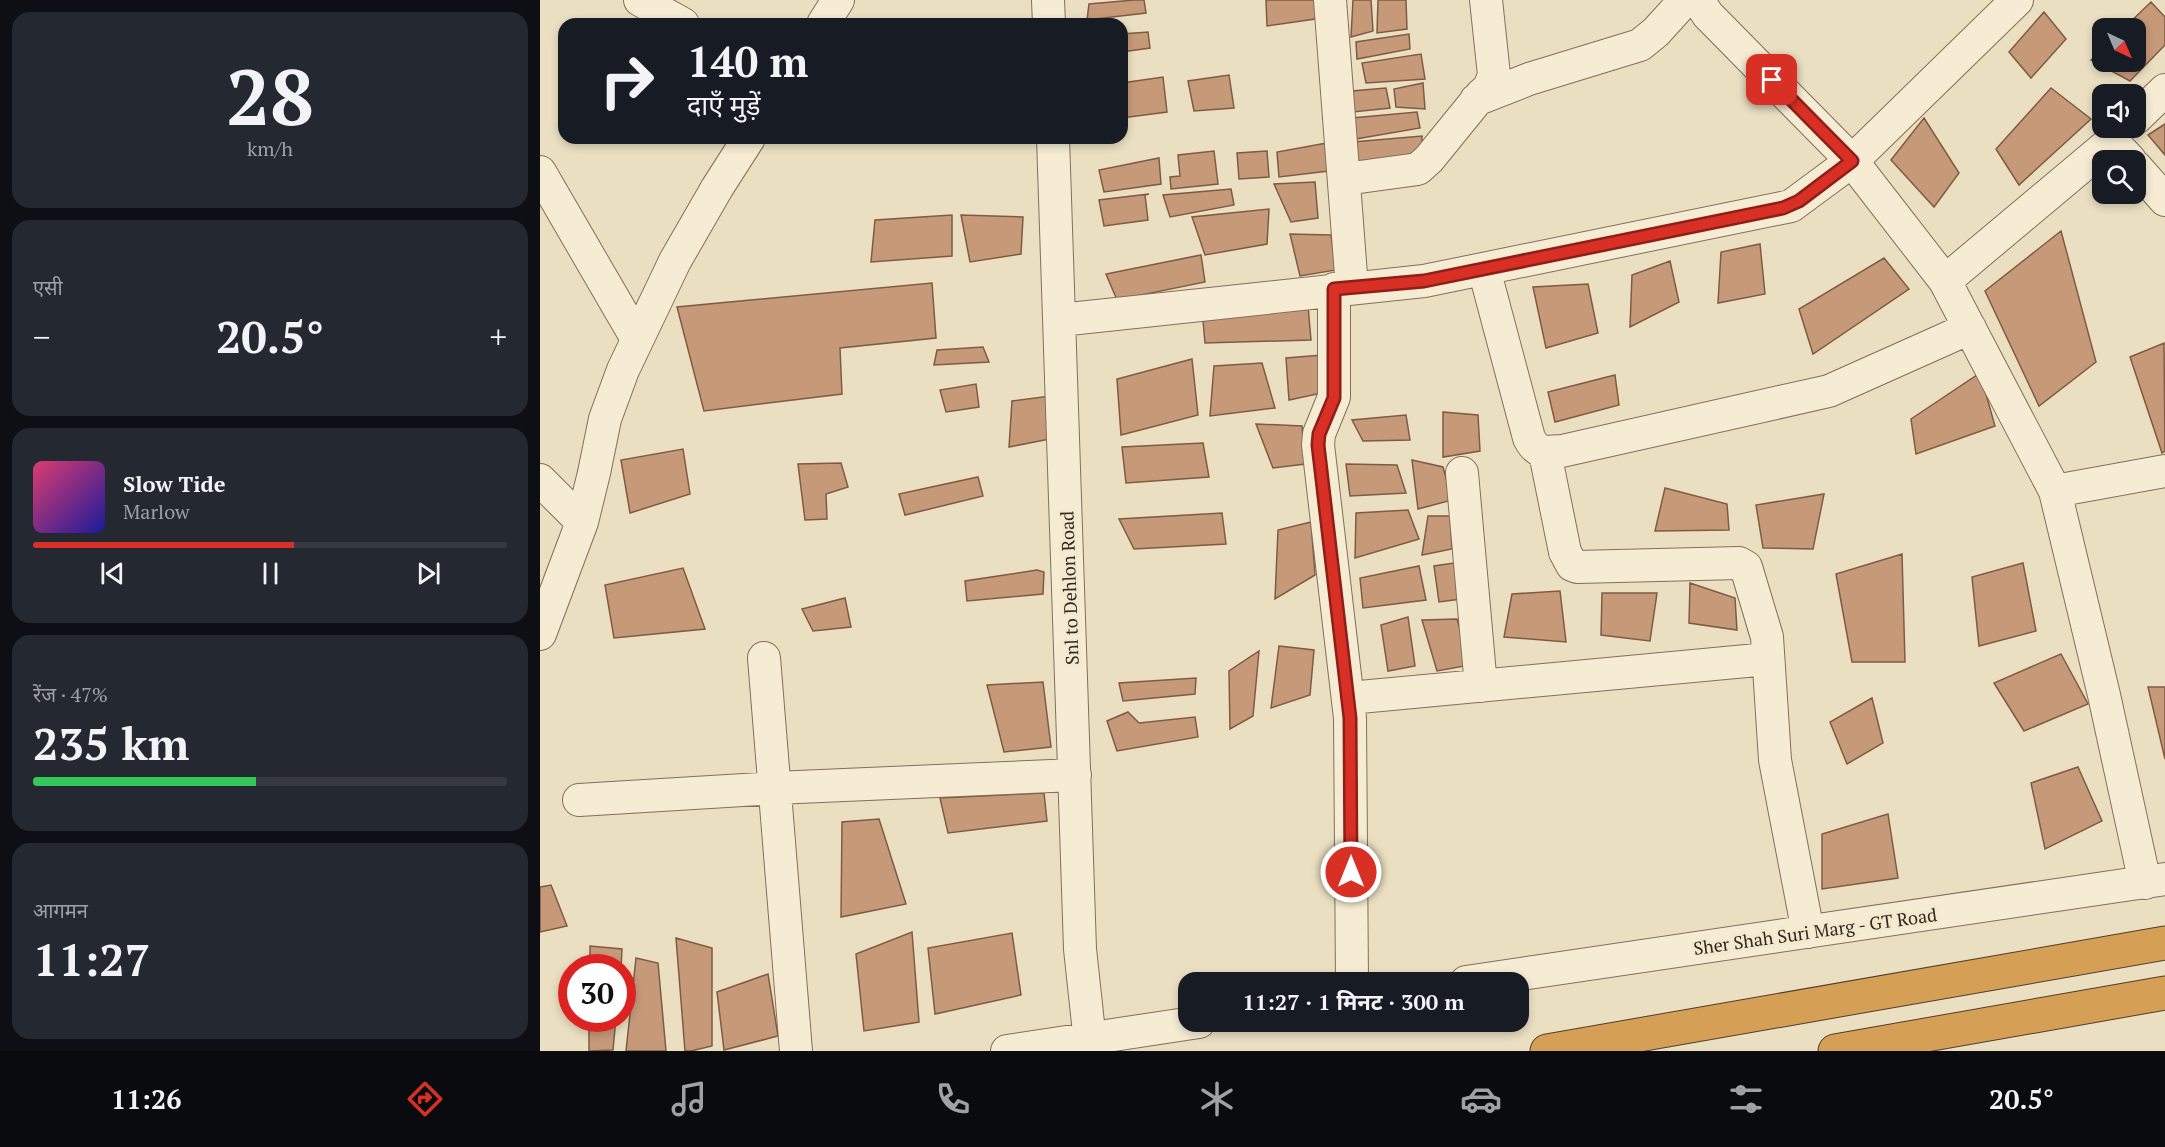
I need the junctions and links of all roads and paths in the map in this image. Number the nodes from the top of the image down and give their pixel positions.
1 (640, 0) edge
2 (838, 0) edge
3 (1048, 0) edge
4 (1330, 0) edge
5 (1486, 0) edge
6 (1685, 0) edge
7 (1698, 0) edge
8 (2017, 0) edge
9 (672, 18) edge
10 (827, 18) edge
11 (1048, 18) edge
12 (2165, 90) edge
13 (1476, 100) junction
14 (2146, 108) edge
15 (2122, 143) edge
16 (745, 144) edge
17 (1053, 144) edge
18 (1852, 161) junction
19 (540, 172) edge
20 (2146, 178) edge
21 (1345, 179) junction
22 (2165, 200) edge
23 (1484, 269) junction
24 (1945, 280) junction
25 (1343, 288) junction
26 (1060, 320) junction
27 (1970, 328) junction
28 (637, 339) junction
29 (1545, 453) junction
30 (2165, 471) edge
31 (1462, 473) dead end
32 (540, 480) edge
33 (2055, 491) junction
34 (582, 522) junction
35 (540, 634) edge
36 (764, 658) dead end
37 (1768, 659) junction
38 (1480, 686) junction
39 (1349, 698) junction
40 (1075, 776) junction
41 (775, 788) junction
42 (579, 800) dead end
43 (2155, 881) edge
44 (1808, 932) junction
45 (2165, 943) edge
46 (1352, 972) edge
47 (1529, 973) edge
48 (2165, 993) edge
49 (1178, 1026) edge
50 (1090, 1044) edge
51 (796, 1051) edge
52 (1007, 1051) edge
53 (1547, 1051) edge
54 (1835, 1051) edge

1 - 9 street
2 - 10 street
3 - 11 street
4 - 21 street
5 - 13 street
6 - 13 street
7 - 18 street
8 - 18 street
12 - 14 street
13 - 21 street
15 - 24 street
16 - 28 street
17 - 26 street, Snl to Dehlon Road
18 - 23 street
18 - 24 street
19 - 28 street
20 - 22 street
21 - 25 street
23 - 25 street
23 - 29 street
24 - 27 street
25 - 26 street
25 - 39 street
26 - 40 street, Snl to Dehlon Road
27 - 29 street
27 - 33 street
28 - 34 street
29 - 37 street
30 - 33 street
31 - 38 street
32 - 34 street
33 - 43 street
34 - 35 street
36 - 41 street
37 - 38 street
37 - 44 street
38 - 39 street
39 - 46 street
40 - 41 street
40 - 50 street, Snl to Dehlon Road
41 - 42 street
41 - 51 street
43 - 44 street, Sher Shah Suri Marg - GT Road
44 - 47 street, Sher Shah Suri Marg - GT Road
45 - 53 highway
48 - 54 highway
49 - 50 street
50 - 52 street

